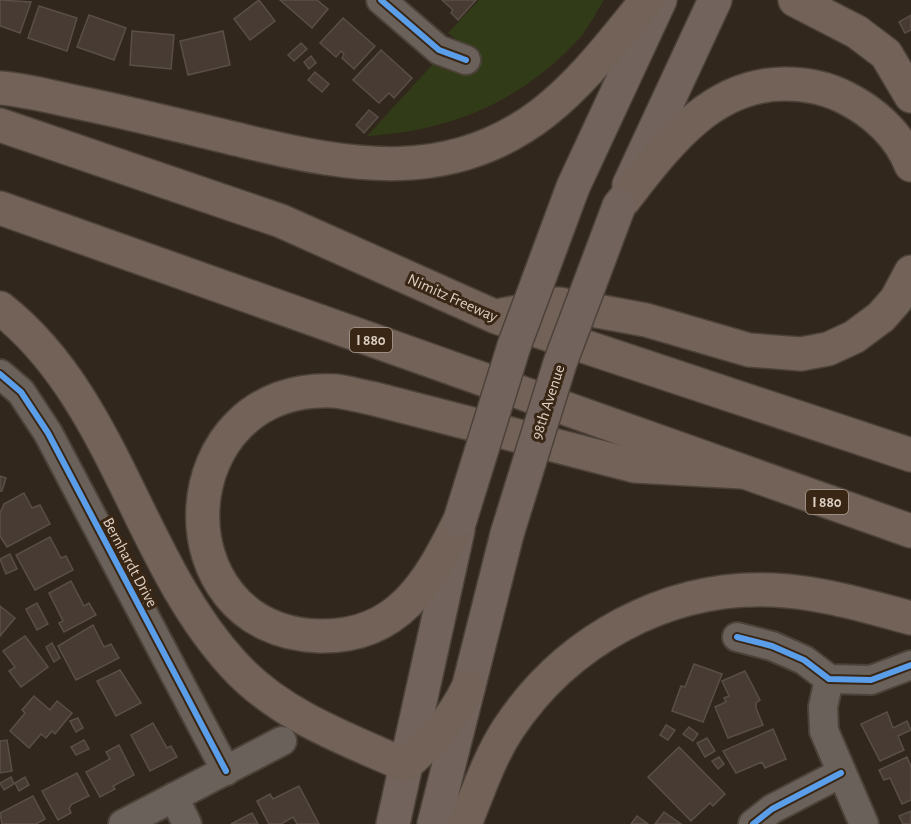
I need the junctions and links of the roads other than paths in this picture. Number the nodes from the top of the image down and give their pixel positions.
1 (381, 0) edge
2 (715, 0) edge
3 (795, 0) edge
4 (657, 1) edge
5 (466, 60) dead end
6 (0, 88) edge
7 (911, 96) edge
8 (0, 125) edge
9 (911, 165) edge
10 (619, 206) junction
11 (0, 208) edge
12 (911, 272) edge
13 (0, 308) edge
14 (496, 317) junction
15 (0, 375) edge
16 (911, 455) edge
17 (742, 472) junction
18 (460, 520) junction
19 (911, 531) edge
20 (911, 618) edge
21 (737, 637) dead end
22 (911, 665) edge
23 (829, 679) junction
24 (468, 688) junction
25 (282, 741) dead end
26 (405, 765) junction
27 (226, 771) junction
28 (841, 773) junction
29 (174, 797) junction
30 (123, 824) edge
31 (187, 824) edge
32 (393, 824) edge
33 (434, 824) edge
34 (465, 824) edge
35 (753, 824) edge
36 (864, 824) edge

1 - 5 street
2 - 10 main road, 98th Avenue
3 - 7 highway
4 - 6 highway
4 - 18 main road, bridge
8 - 14 highway, Nimitz Freeway
9 - 10 highway
10 - 24 main road, 98th Avenue, bridge
11 - 17 highway, I 880
12 - 14 highway
13 - 26 highway
14 - 16 highway, Nimitz Freeway
15 - 27 street, Bernhardt Drive
17 - 18 highway
17 - 19 highway, I 880
18 - 26 main road
20 - 34 highway
21 - 23 street
22 - 23 street
23 - 28 street
24 - 26 highway
24 - 33 main road, 98th Avenue
25 - 27 street
26 - 32 main road
27 - 29 street
28 - 35 street
28 - 36 street
29 - 30 street
29 - 31 street

